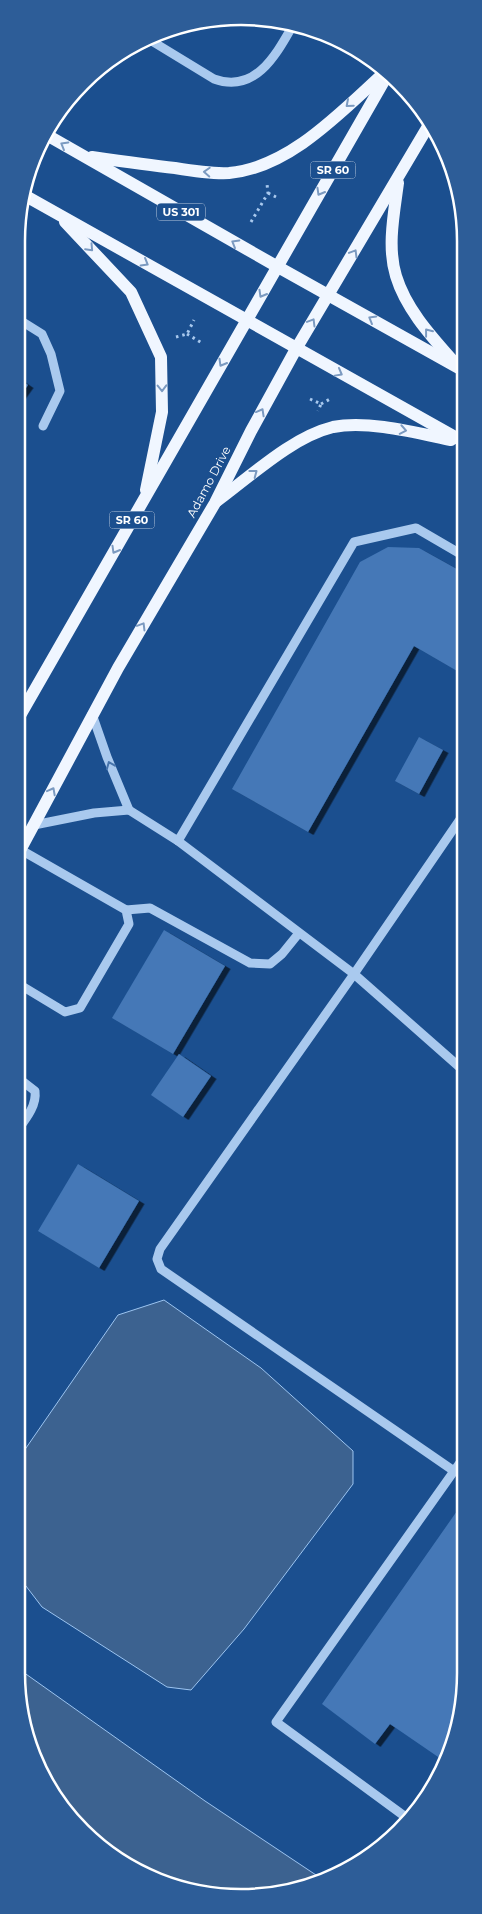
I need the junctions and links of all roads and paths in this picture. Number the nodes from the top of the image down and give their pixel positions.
1 (290, 31) edge
2 (154, 43) edge
3 (381, 78) edge
4 (383, 79) edge
5 (426, 130) edge
6 (51, 138) edge
7 (84, 156) junction
8 (398, 179) junction
9 (267, 184) dead end
10 (268, 193) junction
11 (276, 197) dead end
12 (29, 198) edge
13 (57, 212) junction
14 (251, 222) dead end
15 (278, 267) junction
16 (329, 294) junction
17 (194, 320) dead end
18 (246, 321) junction
19 (25, 323) edge
20 (187, 334) junction
21 (176, 338) dead end
22 (202, 343) dead end
23 (296, 349) junction
24 (457, 364) edge
25 (457, 367) edge
26 (332, 398) dead end
27 (310, 399) dead end
28 (321, 404) junction
29 (315, 416) dead end
30 (43, 426) dead end
31 (457, 438) edge
32 (457, 441) edge
33 (143, 502) junction
34 (216, 503) junction
35 (457, 552) edge
36 (25, 707) edge
37 (92, 714) junction
38 (129, 810) junction
39 (457, 821) edge
40 (34, 825) junction
41 (178, 841) junction
42 (25, 842) edge
43 (25, 856) edge
44 (126, 910) junction
45 (299, 932) junction
46 (354, 974) junction
47 (25, 988) edge
48 (457, 1065) edge
49 (25, 1083) edge
50 (25, 1121) edge
51 (457, 1467) edge
52 (454, 1471) junction
53 (403, 1815) edge

1 - 2 lane
3 -> 7 main road
4 -> 15 main road, SR 60
5 - 8 main road, Adamo Drive
7 -> 6 main road, US 301
15 -> 7 main road, US 301
16 -> 8 main road, Adamo Drive
24 -> 8 main road
9 - 10 path
10 - 11 path
10 - 14 path
12 - 13 main road
13 -> 18 main road
13 -> 33 main road
15 - 16 main road, US 301
15 -> 18 main road, SR 60
23 -> 16 main road, Adamo Drive
25 -> 16 main road, US 301
17 - 20 path
18 - 23 main road
18 -> 33 main road, SR 60
19 - 30 lane
20 - 21 path
20 - 22 path
23 -> 31 main road
34 -> 23 main road, Adamo Drive
26 - 28 path
27 - 28 path
28 - 29 path
34 -> 32 main road
33 -> 36 main road, SR 60
37 -> 34 main road, Adamo Drive
35 - 41 lane
38 -> 37 lane
40 -> 37 main road, Adamo Drive
38 - 40 lane
38 - 41 lane
39 - 46 lane
40 - 42 main road, Adamo Drive
41 - 45 lane
43 - 44 lane
44 - 45 lane
44 - 47 lane
45 - 46 lane
46 - 48 lane
46 - 52 lane
49 - 50 lane
51 - 52 lane
52 - 53 lane

